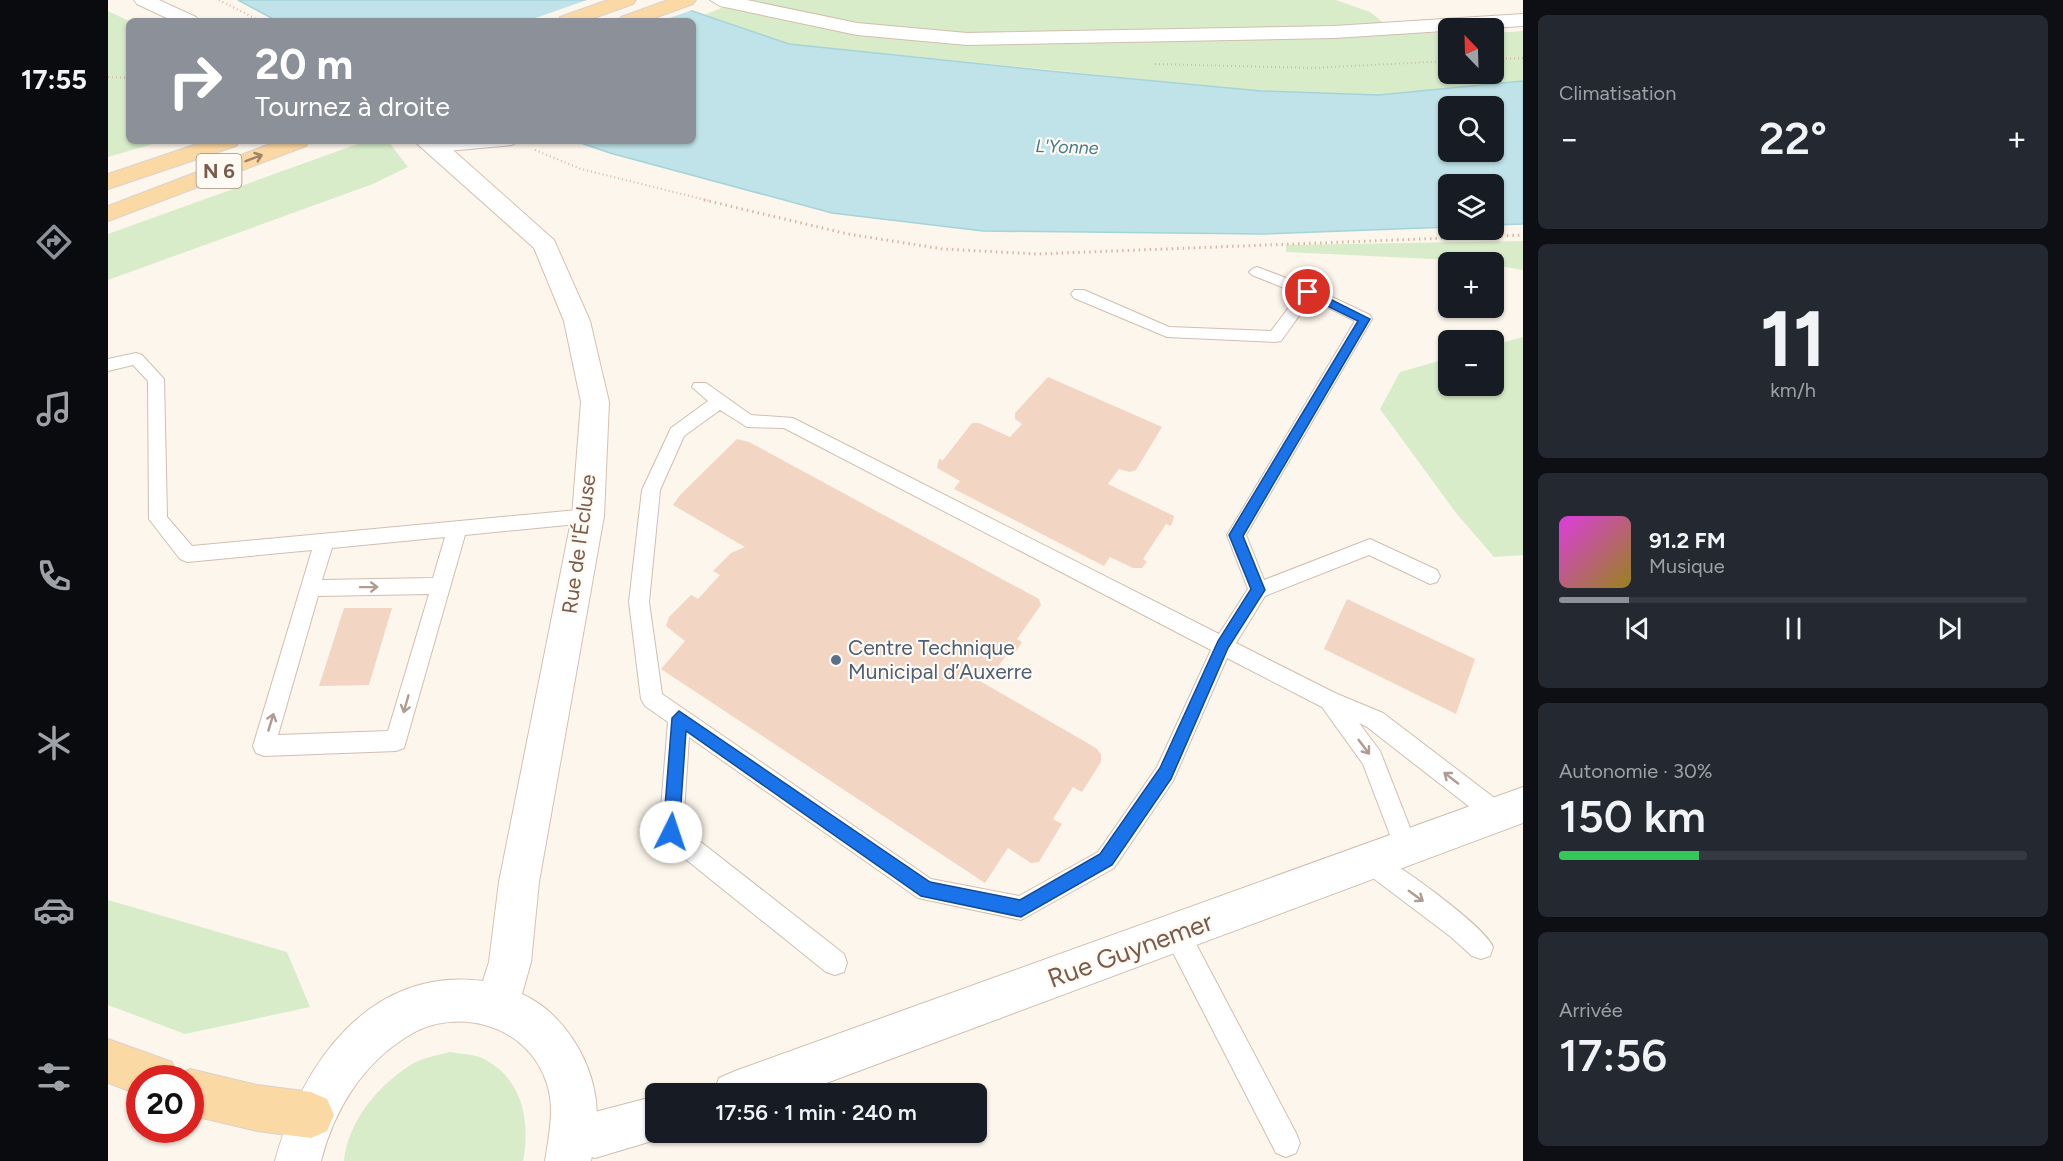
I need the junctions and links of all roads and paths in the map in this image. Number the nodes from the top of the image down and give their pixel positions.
1 (144, 0) edge
2 (219, 0) edge
3 (626, 0) edge
4 (686, 0) edge
5 (720, 0) edge
6 (183, 18) edge
7 (254, 18) edge
8 (575, 18) edge
9 (636, 18) edge
10 (1523, 20) edge
11 (1523, 58) edge
12 (1504, 59) edge
13 (108, 77) edge
14 (126, 78) edge
15 (220, 144) edge
16 (290, 144) edge
17 (431, 144) edge
18 (519, 144) edge
19 (108, 181) edge
20 (108, 213) edge
21 (1523, 235) edge
22 (1257, 272) dead end
23 (1308, 292) junction
24 (1079, 294) dead end
25 (108, 365) edge
26 (700, 387) dead end
27 (719, 402) junction
28 (588, 516) junction
29 (458, 529) junction
30 (324, 541) junction
31 (1430, 576) dead end
32 (441, 586) junction
33 (310, 588) junction
34 (1258, 590) junction
35 (1223, 645) junction
36 (1328, 700) junction
37 (679, 718) junction
38 (1510, 809) edge
39 (1407, 848) junction
40 (1369, 861) junction
41 (1177, 934) junction
42 (1481, 947) dead end
43 (835, 963) dead end
44 (498, 1004) junction
45 (108, 1061) edge
46 (126, 1067) edge
47 (765, 1083) edge
48 (204, 1095) edge
49 (311, 1115) junction
50 (645, 1122) edge
51 (1286, 1143) dead end
52 (571, 1145) edge
53 (297, 1161) edge

1 - 6 street
2 - 7 path
3 - 8 main road
4 - 9 main road
5 - 10 street
11 - 12 path
13 - 14 path
15 - 19 main road, N 6
20 -> 16 main road, N 6
17 - 28 street, Rue de l'Écluse
18 - 21 path
22 - 23 lane
23 - 24 lane
23 - 34 lane
25 - 30 lane
26 - 27 lane
27 - 35 lane
27 - 37 lane
28 - 29 lane
28 - 44 street, Rue de l'Écluse
29 - 30 lane
29 - 32 lane
30 - 33 lane
31 - 34 lane
33 -> 32 lane
32 -> 33 lane
34 - 35 lane
35 - 36 lane
35 - 37 lane
38 -> 36 lane
36 -> 39 lane
37 - 43 lane
38 - 39 street, Rue Guynemer
39 - 40 street, Rue Guynemer
40 - 41 street, Rue Guynemer
40 -> 42 lane
41 - 47 street, Rue Guynemer
41 - 51 lane
44 - 49 street
44 - 52 street
45 - 46 main road
48 - 49 main road
49 - 53 street
50 - 52 street

